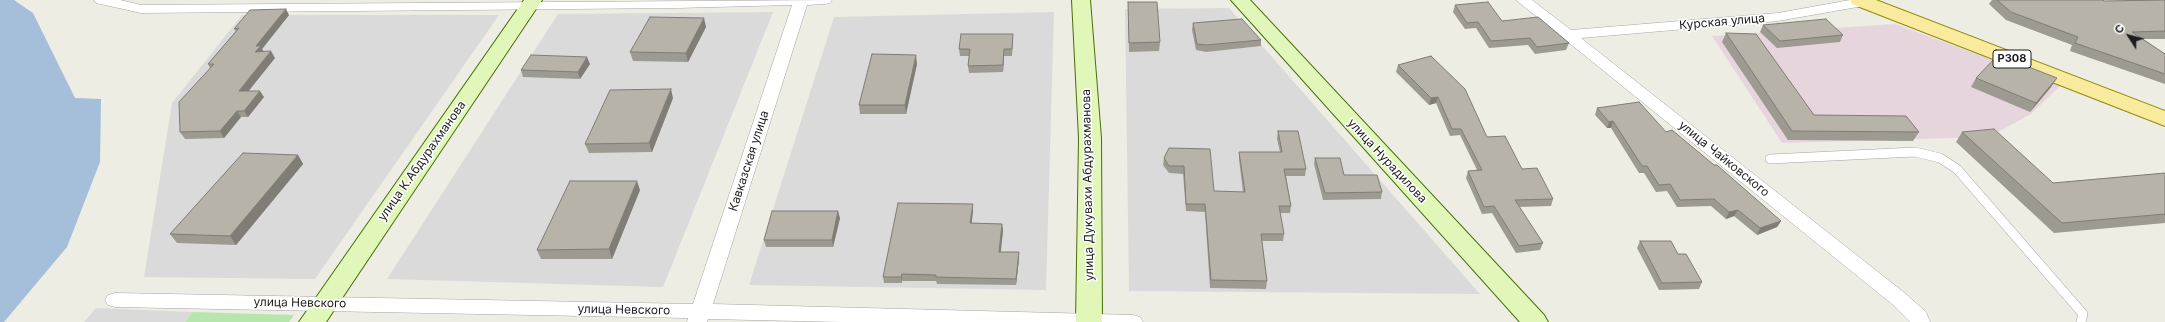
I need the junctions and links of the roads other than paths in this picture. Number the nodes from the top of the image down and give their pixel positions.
1 (101, 0) edge
2 (801, 0) edge
3 (825, 0) edge
4 (1081, 0) edge
5 (1240, 0) edge
6 (1523, 0) edge
7 (1899, 0) edge
8 (1865, 1) edge
9 (531, 3) edge
10 (1569, 35) junction
11 (2165, 102) edge
12 (2165, 119) edge
13 (1770, 159) dead end
14 (116, 300) dead end
15 (324, 304) junction
16 (698, 317) edge
17 (312, 322) edge
18 (1089, 322) edge
19 (1133, 322) edge
20 (1535, 322) edge
21 (1920, 322) edge
22 (2081, 322) edge

1 - 9 street
2 - 3 street
2 - 9 street
2 - 16 street, Кавказская улица
4 - 18 street, улица Дукувахи Абдурахманова
5 - 20 street, улица Нурадилова
6 - 10 street, улица Чайковского
7 - 11 main road, p308
8 - 10 street, Курская улица
8 - 12 main road, P308
9 - 15 street, улица К.Абдурахманова
10 - 21 street, улица Чайковского
13 - 22 lane
14 - 15 street, улица Невского
15 - 16 street, улица Невского
15 - 17 street, улица К.Абдурахманова
16 - 18 street, улица Невского
18 - 19 street, улица Невского

